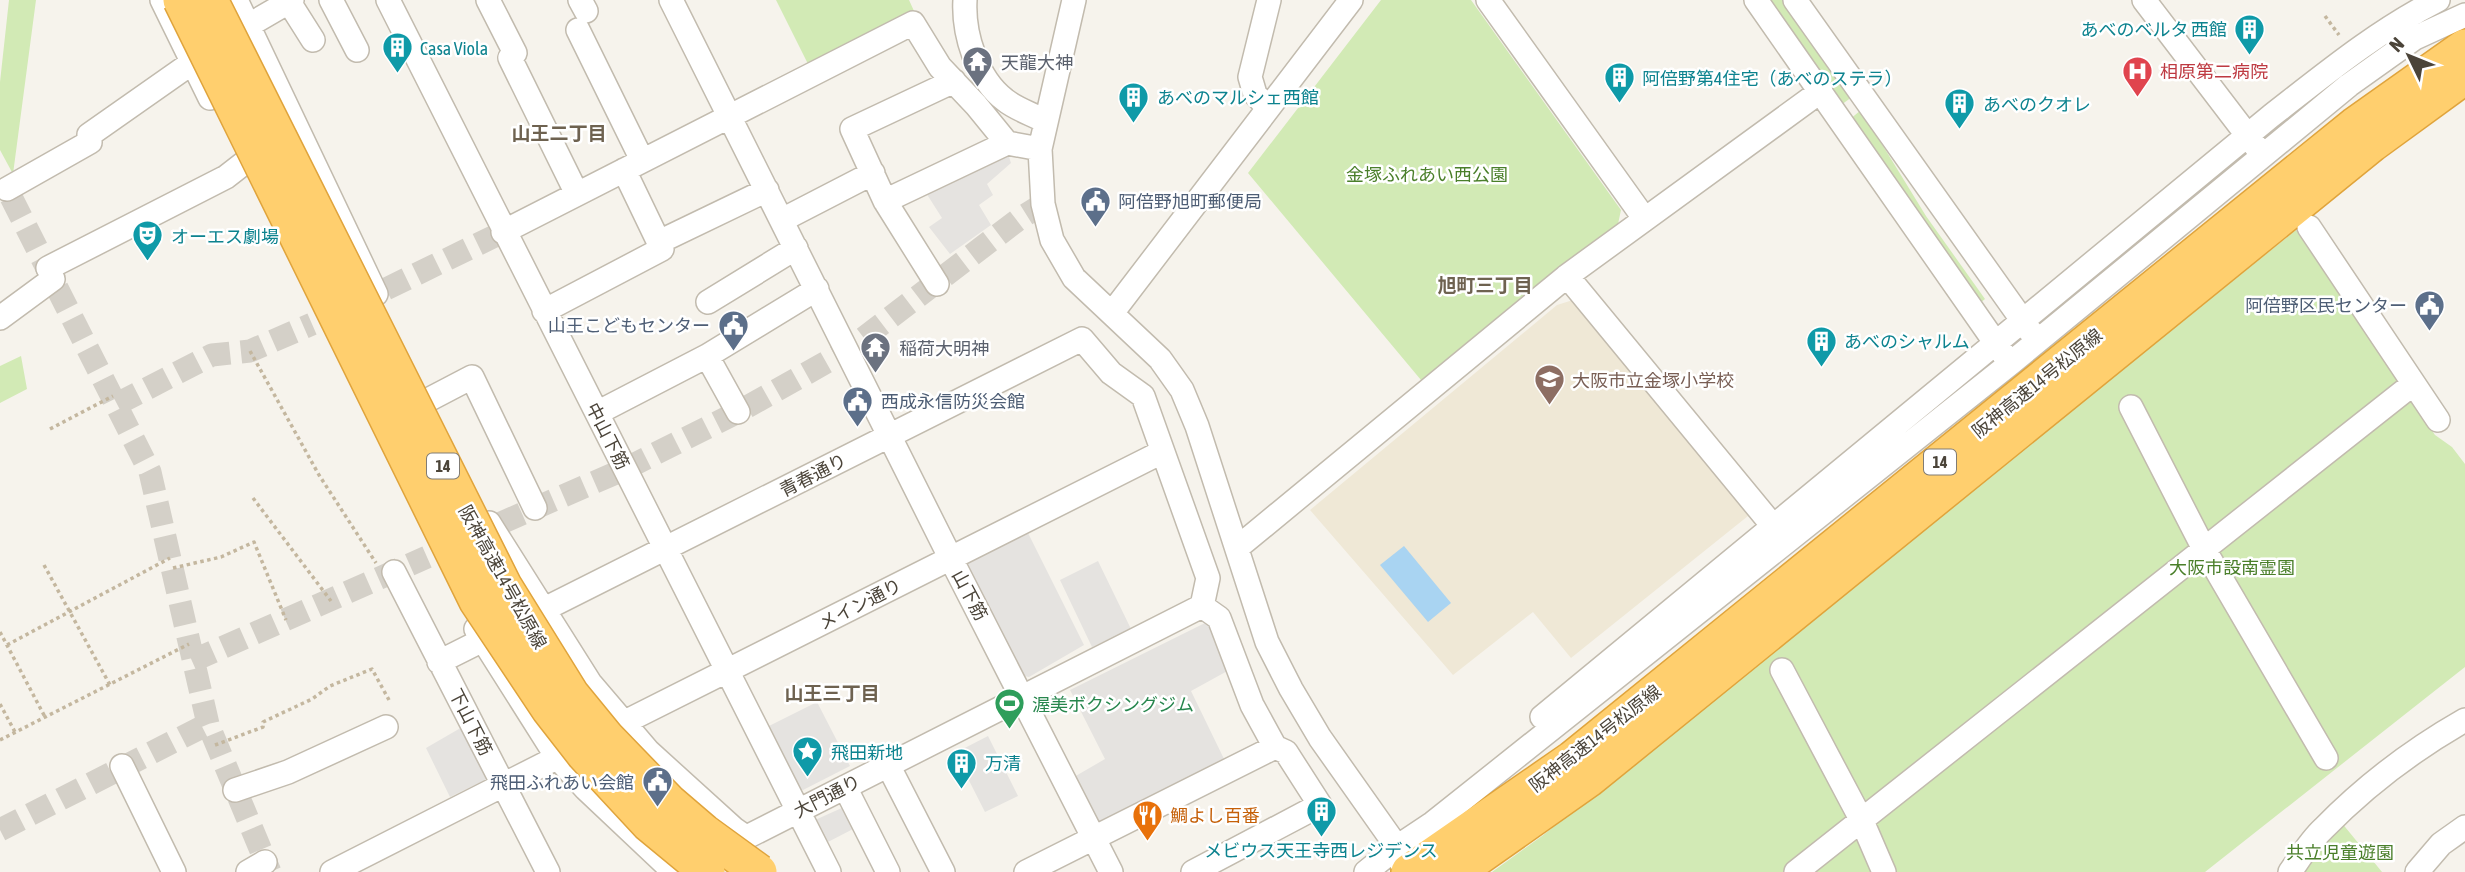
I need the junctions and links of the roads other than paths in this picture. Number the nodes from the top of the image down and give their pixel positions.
1 (162, 0) edge
2 (181, 0) edge
3 (210, 0) edge
4 (236, 0) edge
5 (331, 0) edge
6 (388, 0) edge
7 (488, 0) edge
8 (671, 0) edge
9 (965, 0) edge
10 (1074, 0) edge
11 (1269, 0) edge
12 (1351, 0) edge
13 (1488, 0) edge
14 (1756, 0) edge
15 (1795, 0) edge
16 (2144, 0) edge
17 (2438, 0) edge
18 (290, 1) edge
19 (581, 14) edge
20 (2465, 15) edge
21 (248, 25) junction
22 (313, 40) dead end
23 (2465, 47) edge
24 (357, 50) dead end
25 (192, 62) junction
26 (2465, 76) edge
27 (954, 81) junction
28 (1821, 91) junction
29 (1268, 108) junction
30 (729, 115) junction
31 (1045, 121) junction
32 (2247, 136) junction
33 (1007, 144) junction
34 (1040, 149) junction
35 (2263, 156) junction
36 (244, 163) junction
37 (633, 165) junction
38 (873, 173) junction
39 (6, 187) edge
40 (766, 190) junction
41 (577, 194) junction
42 (890, 211) junction
43 (1644, 218) junction
44 (782, 220) junction
45 (2309, 227) dead end
46 (503, 232) junction
47 (659, 242) junction
48 (796, 248) junction
49 (1567, 276) junction
50 (937, 284) dead end
51 (817, 289) junction
52 (367, 298) tunnel mouth
53 (708, 302) dead end
54 (544, 311) junction
55 (1112, 313) junction
56 (331, 315) tunnel mouth
57 (0, 318) edge
58 (2022, 320) junction
59 (2038, 341) junction
60 (1995, 343) junction
61 (707, 356) junction
62 (2011, 363) junction
63 (2413, 384) junction
64 (428, 400) junction
65 (2131, 407) dead end
66 (738, 412) dead end
67 (597, 413) junction
68 (2438, 420) dead end
69 (890, 437) junction
70 (1162, 452) junction
71 (535, 508) dead end
72 (1773, 526) junction
73 (482, 531) tunnel mouth
74 (446, 548) tunnel mouth
75 (1237, 548) junction
76 (2204, 549) junction
77 (666, 550) junction
78 (951, 559) junction
79 (385, 568) road end
80 (1202, 606) junction
81 (544, 610) junction
82 (482, 641) junction
83 (439, 662) junction
84 (1782, 670) dead end
85 (727, 671) junction
86 (1023, 696) junction
87 (2465, 720) edge
88 (624, 723) junction
89 (386, 727) dead end
90 (1275, 747) junction
91 (557, 757) junction
92 (2326, 758) dead end
93 (888, 765) junction
94 (122, 766) dead end
95 (502, 783) junction
96 (845, 787) junction
97 (235, 790) dead end
98 (798, 810) junction
99 (1861, 821) junction
100 (2465, 827) edge
101 (747, 838) junction
102 (1094, 839) junction
103 (1403, 860) edge
104 (174, 872) edge
105 (331, 872) edge
106 (548, 872) edge
107 (675, 872) edge
108 (707, 872) edge
109 (759, 872) edge
110 (829, 872) edge
111 (888, 872) edge
112 (943, 872) edge
113 (1026, 872) edge
114 (1111, 872) edge
115 (1194, 872) edge
116 (1366, 872) edge
117 (1403, 872) edge
118 (1457, 872) edge
119 (1796, 872) edge
120 (1884, 872) edge
121 (2290, 872) edge
122 (2417, 872) edge

1 - 25 street
2 - 108 highway, 阪神高速14号松原線 / 14, bridge
3 - 109 highway, 阪神高速14号松原線 / 14, bridge
4 - 21 street
5 - 24 street
6 - 46 street, 中山下筋
7 - 41 street
8 - 30 street, 山下筋
9 - 31 street
10 - 31 street
11 - 29 street
12 - 29 street
13 - 43 street
14 - 28 street
15 - 58 street
16 - 32 street
17 - 32 street
18 - 21 street
18 - 22 street
19 - 37 street
20 - 35 street
21 - 25 street
21 - 64 street
23 - 103 highway, 阪神高速14号松原線 / 14
25 - 36 street
25 - 39 street
26 - 118 highway, 阪神高速14号松原線 / 14
27 - 30 street
27 - 33 street
27 - 38 street
28 - 43 street
28 - 60 street
29 - 55 street
30 - 37 street
30 - 40 street, 山下筋
31 - 34 street
32 - 35 street
32 - 58 street
33 - 34 street
33 - 42 street
34 - 55 street
35 - 59 street
36 - 57 street
36 - 82 street
37 - 41 street
37 - 47 street
38 - 42 street
38 - 44 street
40 - 44 street, 山下筋
40 - 47 street
41 - 46 street
42 - 50 street
43 - 49 street
44 - 48 street, 山下筋
45 - 63 street
46 - 54 street, 中山下筋
47 - 54 street
48 - 51 street, 山下筋
48 - 53 street
49 - 72 street
49 - 75 street
51 - 61 street
51 - 69 street, 山下筋
52 - 56 street
54 - 67 street, 中山下筋
55 - 75 street
58 - 59 street
58 - 60 street
59 - 62 street
60 - 62 street
60 - 72 street
61 - 66 street
61 - 67 street
62 - 103 street
63 - 68 street
63 - 76 street
64 - 71 street
64 - 81 street
65 - 76 street
67 - 77 street, 中山下筋
69 - 70 street, 青春通り
69 - 77 street, 青春通り
69 - 78 street, 山下筋
70 - 78 street, メイン通り
70 - 80 street
72 - 103 street
73 - 74 street
75 - 103 street
76 - 92 street
76 - 99 street
77 - 81 street, 青春通り
77 - 85 street, 中山下筋
78 - 85 street, メイン通り
78 - 86 street, 山下筋
79 - 83 street, 下山下筋
80 - 86 street, 大門通り
80 - 90 street
81 - 82 street, 青春通り
81 - 88 street
82 - 83 street, 青春通り
82 - 91 street
83 - 95 street, 下山下筋
84 - 99 street
85 - 88 street, メイン通り
85 - 98 street, 中山下筋
86 - 93 street, 大門通り
86 - 102 street, 山下筋
87 - 121 street
88 - 91 street, メイン通り
88 - 101 street
89 - 97 street
90 - 102 street
90 - 115 street
91 - 95 street, メイン通り
91 - 107 street
93 - 96 street, 大門通り
93 - 112 street
94 - 104 street
95 - 105 street, メイン通り
95 - 106 street, 下山下筋
96 - 98 street, 大門通り
96 - 111 street
98 - 101 street, 大門通り
98 - 110 street, 中山下筋
99 - 119 street
99 - 120 street
100 - 122 street
101 - 107 street, 大門通り
102 - 113 street
102 - 114 street, 山下筋
103 - 116 street
103 - 117 street

